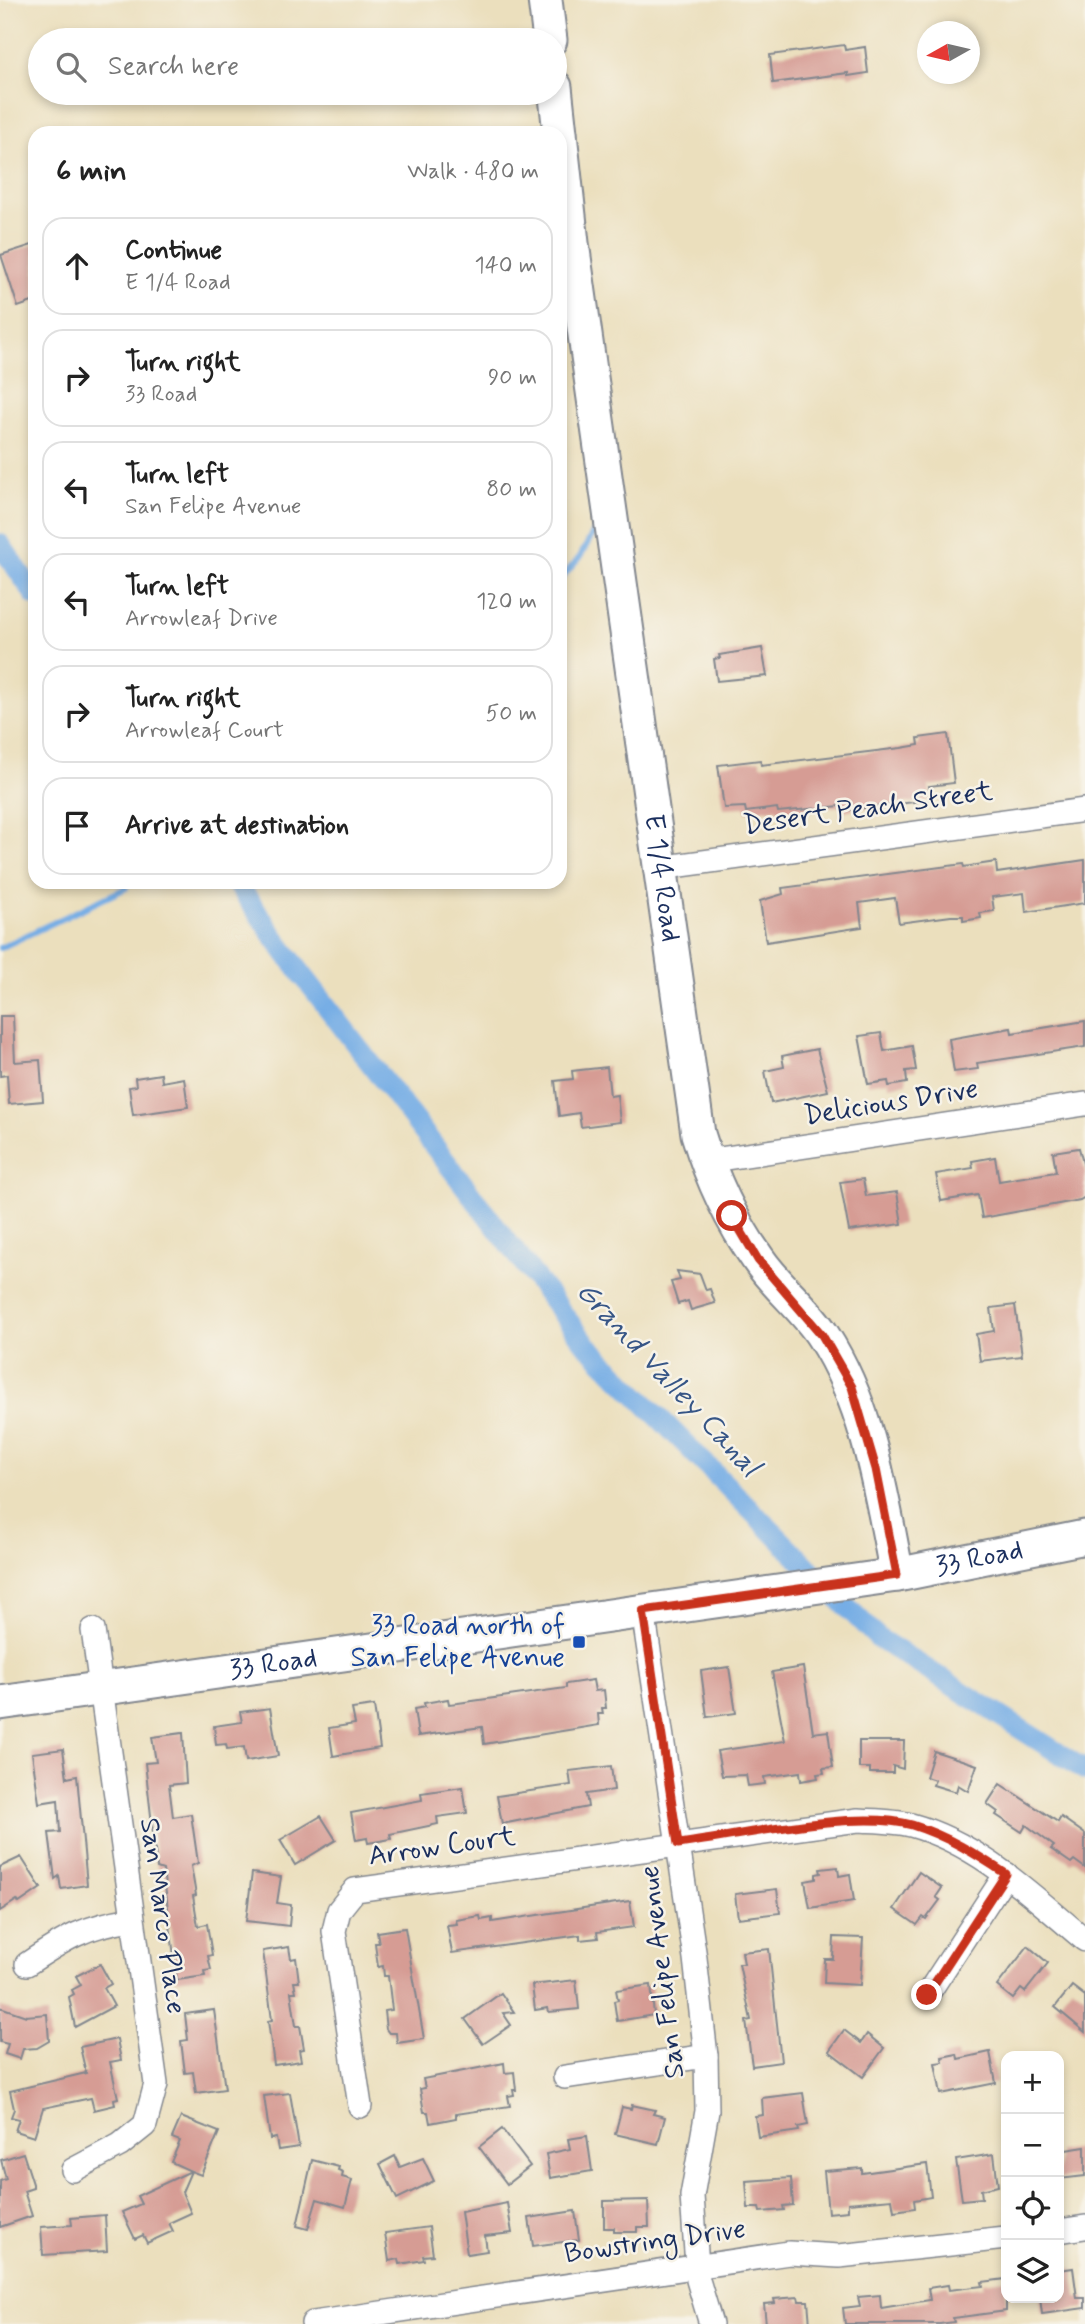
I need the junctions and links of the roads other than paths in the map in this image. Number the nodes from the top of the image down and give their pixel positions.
1 (545, 0) edge
2 (548, 28) edge
3 (557, 105) edge
4 (559, 126) edge
5 (567, 198) edge
6 (1085, 810) edge
7 (659, 868) junction
8 (1085, 1104) edge
9 (706, 1161) junction
10 (1085, 1537) edge
11 (897, 1575) junction
12 (643, 1611) junction
13 (93, 1630) dead end
14 (100, 1688) junction
15 (0, 1703) edge
16 (678, 1844) junction
17 (1006, 1874) junction
18 (132, 1919) junction
19 (1085, 1940) edge
20 (27, 1964) dead end
21 (927, 1995) dead end
22 (706, 2056) junction
23 (565, 2077) dead end
24 (360, 2106) dead end
25 (73, 2170) dead end
26 (1085, 2227) edge
27 (1064, 2230) edge
28 (1001, 2239) edge
29 (696, 2265) junction
30 (313, 2323) edge
31 (711, 2324) edge

1 - 2 street
3 - 4 street, E 1/4 Road
5 - 7 street, E 1/4 Road
6 - 7 street, Desert Peach Street
7 - 9 street, E 1/4 Road
8 - 9 street, Delicious Drive
9 - 11 street, E 1/4 Road
10 - 11 street, 33 Road
11 - 12 street, 33 Road
12 - 14 street, 33 Road
12 - 16 street, San Felipe Avenue
13 - 14 street, San Marco Place
14 - 15 street, 33 Road
14 - 18 street, San Marco Place
16 - 17 street
16 - 22 street, San Felipe Avenue
16 - 24 street, Arrow Court
17 - 19 street
17 - 21 street
18 - 20 street
18 - 25 street, San Marco Place
22 - 23 street
22 - 29 street, San Felipe Avenue
26 - 27 street
28 - 29 street, Bowstring Drive
29 - 30 street, Bowstring Drive
29 - 31 street, San Felipe Avenue

